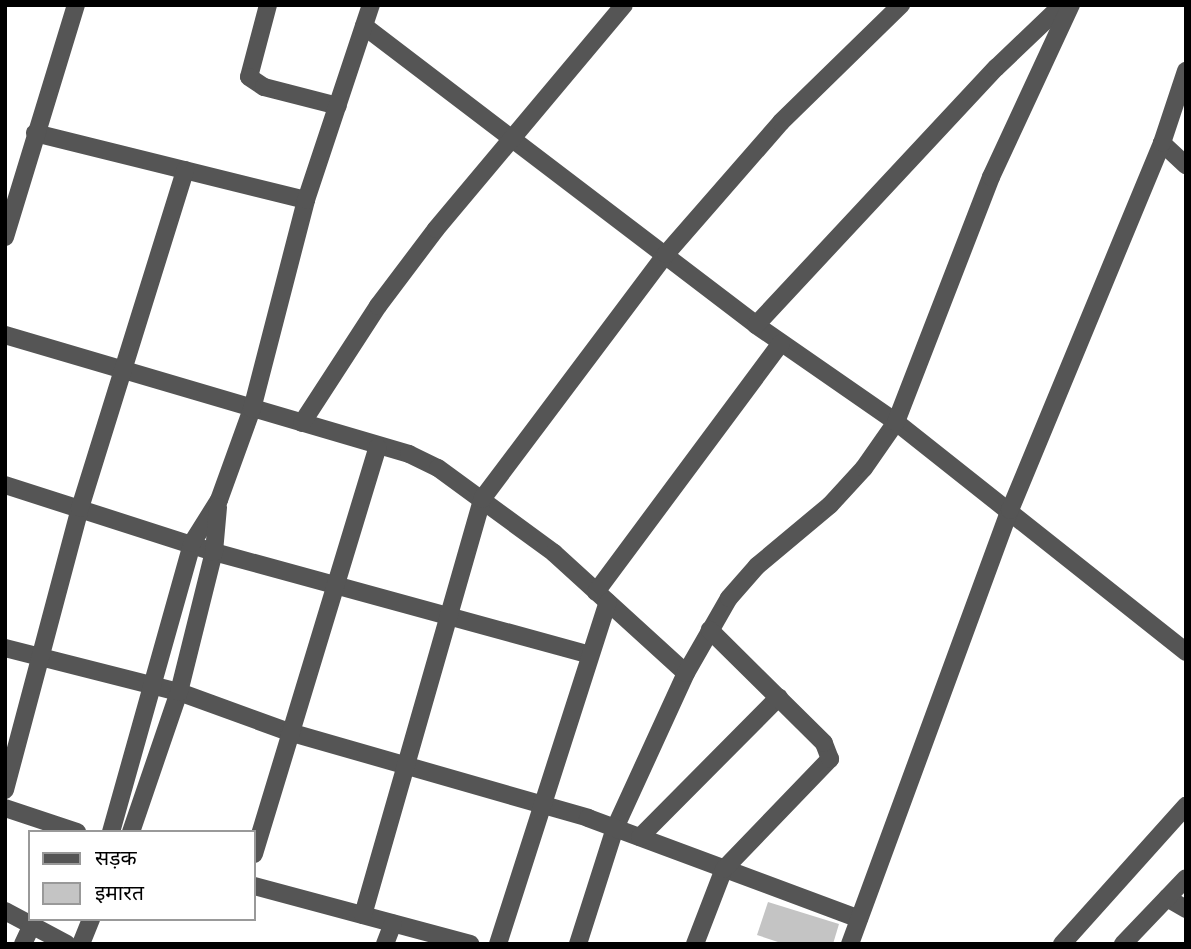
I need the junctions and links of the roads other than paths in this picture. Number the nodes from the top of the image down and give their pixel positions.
1 (76, 5) edge
2 (268, 5) edge
3 (371, 5) edge
4 (624, 5) edge
5 (901, 5) edge
6 (1062, 5) edge
7 (1072, 5) edge
8 (364, 26) junction
9 (1186, 71) edge
10 (338, 106) junction
11 (35, 133) junction
12 (513, 140) junction
13 (1162, 143) junction
14 (1186, 165) edge
15 (185, 170) junction
16 (306, 200) junction
17 (5, 237) edge
18 (666, 254) junction
19 (756, 325) junction
20 (6, 340) edge
21 (781, 343) junction
22 (126, 372) junction
23 (252, 410) junction
24 (895, 422) junction
25 (302, 423) junction
26 (378, 447) junction
27 (5, 485) edge
28 (482, 499) junction
29 (219, 500) junction
30 (80, 508) junction
31 (1010, 510) junction
32 (192, 543) junction
33 (214, 552) junction
34 (333, 584) junction
35 (602, 597) junction
36 (450, 620) junction
37 (710, 630) junction
38 (5, 648) edge
39 (1186, 652) edge
40 (587, 654) junction
41 (43, 657) junction
42 (686, 673) junction
43 (150, 685) junction
44 (179, 692) junction
45 (779, 697) junction
46 (289, 732) junction
47 (409, 768) junction
48 (5, 790) edge
49 (542, 805) junction
50 (1186, 806) edge
51 (5, 808) edge
52 (615, 828) junction
53 (71, 830) edge
54 (112, 830) edge
55 (132, 830) edge
56 (640, 837) junction
57 (256, 847) edge
58 (724, 869) junction
59 (1186, 878) edge
60 (256, 887) edge
61 (1167, 898) junction
62 (1186, 909) edge
63 (5, 911) edge
64 (363, 915) junction
65 (859, 919) junction
66 (90, 921) edge
67 (393, 923) junction
68 (32, 925) junction
69 (1127, 942) edge
70 (23, 944) edge
71 (68, 944) edge
72 (82, 944) edge
73 (385, 944) edge
74 (470, 944) edge
75 (498, 944) edge
76 (578, 944) edge
77 (695, 944) edge
78 (850, 944) edge
79 (1062, 944) edge

1 - 11 street
2 - 10 street
3 - 8 street
4 - 12 street
5 - 18 street
6 - 19 street
7 - 24 street
8 - 10 street
8 - 12 street
9 - 13 street
10 - 16 street
11 - 15 street
11 - 17 street
12 - 18 street
12 - 25 street
13 - 14 street
13 - 31 street
15 - 16 street
15 - 22 street
16 - 23 street
18 - 19 street
18 - 28 street
19 - 21 street
20 - 22 street
21 - 24 street
21 - 35 street
22 - 23 street
22 - 30 street
23 - 25 street
23 - 29 street
24 - 31 street
24 - 37 street
25 - 26 street
26 - 28 street
26 - 34 street
27 - 30 street
28 - 35 street
28 - 36 street
29 - 32 street
29 - 33 street
30 - 32 street
30 - 41 street
31 - 39 street
31 - 65 street
32 - 33 street
32 - 43 street
33 - 34 street
33 - 44 street
34 - 36 street
34 - 46 street
35 - 40 street
35 - 42 street
36 - 40 street
36 - 47 street
37 - 42 street
37 - 45 street
38 - 41 street
40 - 49 street
41 - 43 street
41 - 48 street
42 - 52 street
43 - 44 street
43 - 54 street
44 - 46 street
44 - 55 street
45 - 56 street
45 - 58 street
46 - 47 street
46 - 57 street
47 - 49 street
47 - 64 street
49 - 52 street
49 - 75 street
50 - 79 street
51 - 53 street
52 - 56 street
52 - 76 street
56 - 58 street
58 - 65 street
58 - 77 street
59 - 61 street
60 - 64 street
61 - 62 street
61 - 69 street
63 - 68 street
64 - 67 street
65 - 78 street
66 - 72 street
67 - 73 street
67 - 74 street
68 - 70 street
68 - 71 street

